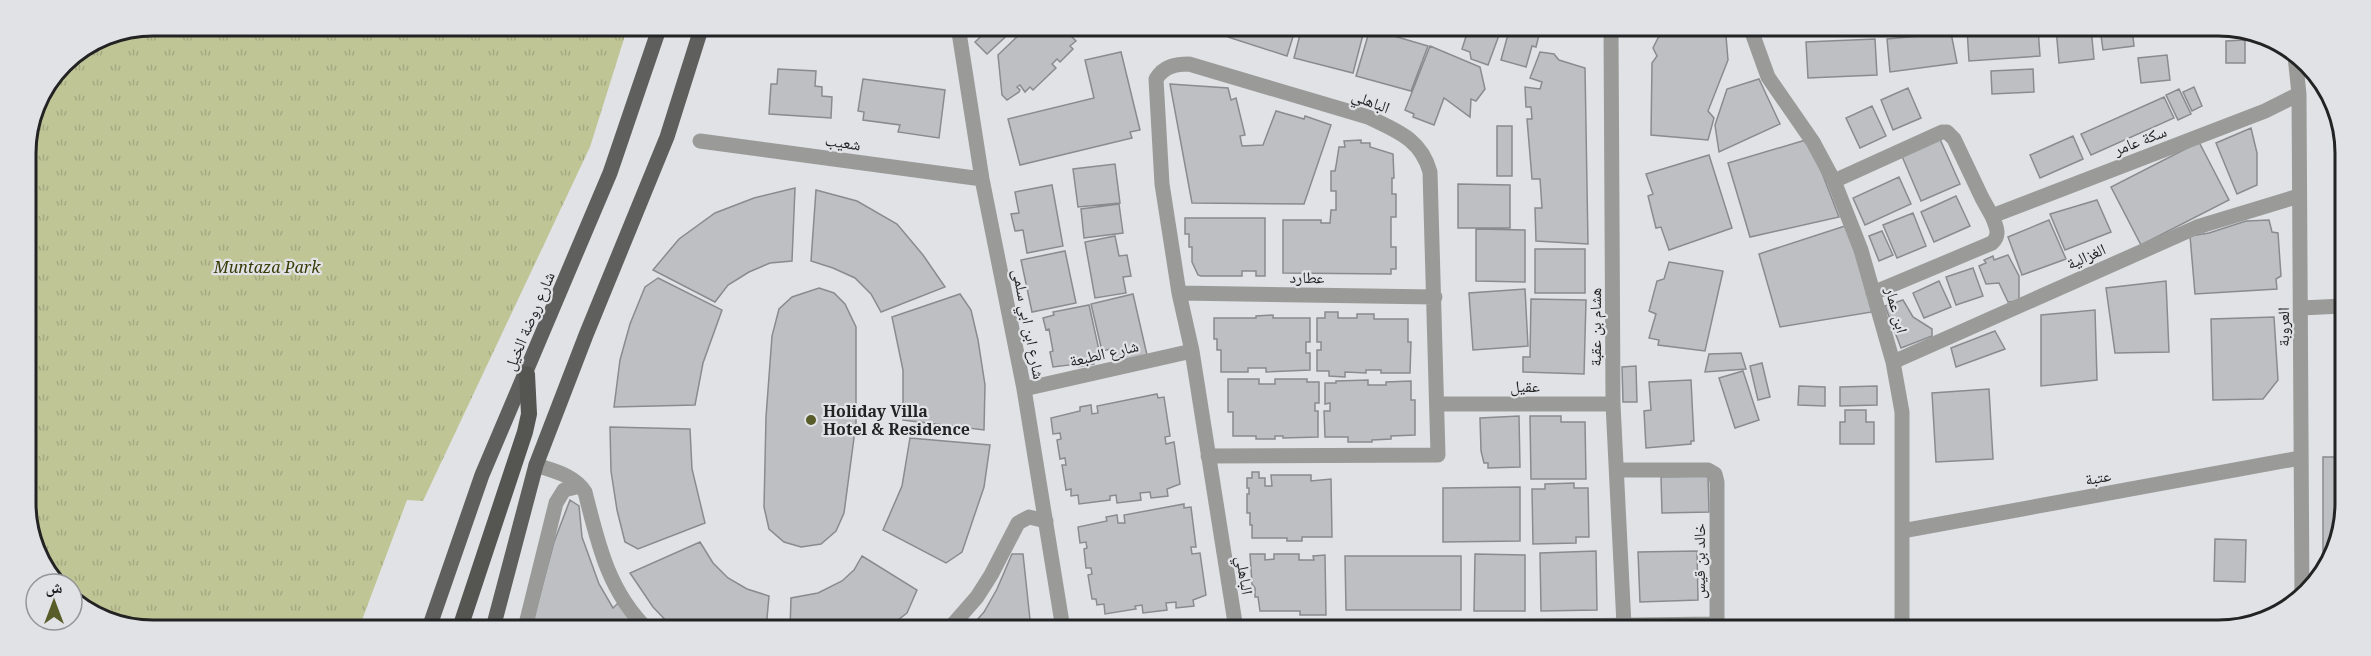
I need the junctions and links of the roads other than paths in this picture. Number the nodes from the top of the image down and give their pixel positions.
1 (657, 36) edge
2 (699, 36) edge
3 (960, 36) edge
4 (1611, 36) edge
5 (1752, 36) edge
6 (2296, 66) edge
7 (2299, 94) junction
8 (699, 141) dead end
9 (982, 179) junction
10 (1833, 181) junction
11 (2299, 196) junction
12 (1992, 216) junction
13 (1179, 293) junction
14 (1873, 293) junction
15 (1434, 297) junction
16 (2335, 306) edge
17 (2301, 308) junction
18 (1192, 351) junction
19 (1893, 362) junction
20 (526, 374) junction
21 (1024, 390) junction
22 (1437, 404) junction
23 (1613, 404) junction
24 (1208, 456) junction
25 (2301, 458) junction
26 (537, 465) junction
27 (1617, 470) junction
28 (580, 486) junction
29 (1046, 521) junction
30 (1902, 531) junction
31 (2304, 582) edge
32 (431, 620) edge
33 (463, 620) edge
34 (495, 620) edge
35 (527, 620) edge
36 (638, 620) edge
37 (957, 620) edge
38 (1062, 620) edge
39 (1235, 620) edge
40 (1624, 620) edge
41 (1716, 620) edge
42 (1902, 620) edge

1 - 20 main road, شارع روضة الخيل
2 - 26 main road
3 - 9 street, شارع ابن ابي سلمى
4 - 23 street, هشام بن عقبة
5 - 10 street, ابن عمار
6 - 7 street, العروبة
7 - 11 street, العروبة
7 - 12 street, سكة عامر
8 - 9 street, شعيب
9 - 21 street, شارع ابن ابي سلمى
10 - 12 street
10 - 14 street, ابن عمار
11 - 17 street, العروبة
11 - 19 street, الغزالية
12 - 14 street
13 - 15 street, عطارد
13 - 15 street, الباهلي
13 - 18 street, الباهلي
14 - 19 street, ابن عمار
15 - 22 street, الباهلي
16 - 17 street
17 - 25 street, العروبة
18 - 21 street, شارع الطبعة
18 - 24 street, الباهلي
19 - 30 street, ابن عمار
20 - 32 main road, شارع روضة الخيل
20 - 33 highway
21 - 29 street, شارع ابن ابي سلمى
22 - 23 street, عقيل
22 - 24 street, الباهلي
23 - 27 street, هشام بن عقبة
24 - 39 street, الباهلي
25 - 30 street, عتبة
25 - 31 street, العروبة
26 - 28 street
26 - 34 main road
27 - 40 street, هشام بن عقبة
27 - 41 street, خالد بن قيس
28 - 35 street
28 - 36 street
29 - 37 street
29 - 38 street, شارع ابن ابي سلمى
30 - 42 street, ابن عمار

